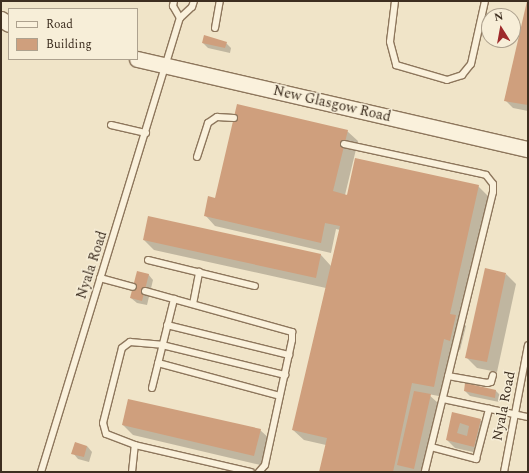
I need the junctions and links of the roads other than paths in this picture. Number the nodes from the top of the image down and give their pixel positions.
1 (174, 1) edge
2 (194, 1) edge
3 (220, 1) edge
4 (395, 1) edge
5 (485, 1) edge
6 (180, 18) junction
7 (215, 28) dead end
8 (138, 59) edge
9 (166, 66) junction
10 (234, 118) dead end
11 (111, 125) dead end
12 (146, 133) junction
13 (344, 144) dead end
14 (528, 149) edge
15 (197, 157) dead end
16 (148, 260) dead end
17 (199, 272) junction
18 (100, 278) junction
19 (255, 286) dead end
20 (133, 287) dead end
21 (145, 290) dead end
22 (174, 299) junction
23 (193, 304) junction
24 (167, 325) junction
25 (162, 345) junction
26 (528, 345) edge
27 (289, 355) junction
28 (158, 363) junction
29 (285, 375) junction
30 (494, 375) dead end
31 (448, 376) junction
32 (152, 388) dead end
33 (280, 396) junction
34 (443, 400) junction
35 (489, 409) junction
36 (515, 414) junction
37 (528, 417) edge
38 (135, 445) junction
39 (431, 447) junction
40 (41, 472) edge
41 (132, 472) edge
42 (251, 472) edge
43 (260, 472) edge
44 (425, 472) edge
45 (504, 472) edge

1 - 6 lane
2 - 6 lane
3 - 7 lane
4 - 5 lane
6 - 9 lane, Nyala Road
8 - 9 street, New Glasgow Road
9 - 12 lane, Nyala Road
9 - 14 street, New Glasgow Road
10 - 15 lane
11 - 12 lane
12 - 18 lane, Nyala Road
13 - 31 lane
16 - 17 lane
17 - 19 lane
17 - 23 lane
18 - 20 lane
18 - 40 lane, Nyala Road
21 - 22 lane
22 - 23 lane
22 - 24 lane
23 - 27 lane
24 - 25 lane
24 - 27 lane
25 - 28 lane
25 - 29 lane
25 - 38 lane
26 - 36 lane, Nyala Road
27 - 29 lane
28 - 32 lane
28 - 33 lane
29 - 33 lane
30 - 31 lane
31 - 34 lane
33 - 43 lane
34 - 35 lane
34 - 39 lane
35 - 36 lane
35 - 39 lane
36 - 37 lane
36 - 45 lane, Nyala Road
38 - 41 lane
38 - 42 lane
39 - 44 lane

